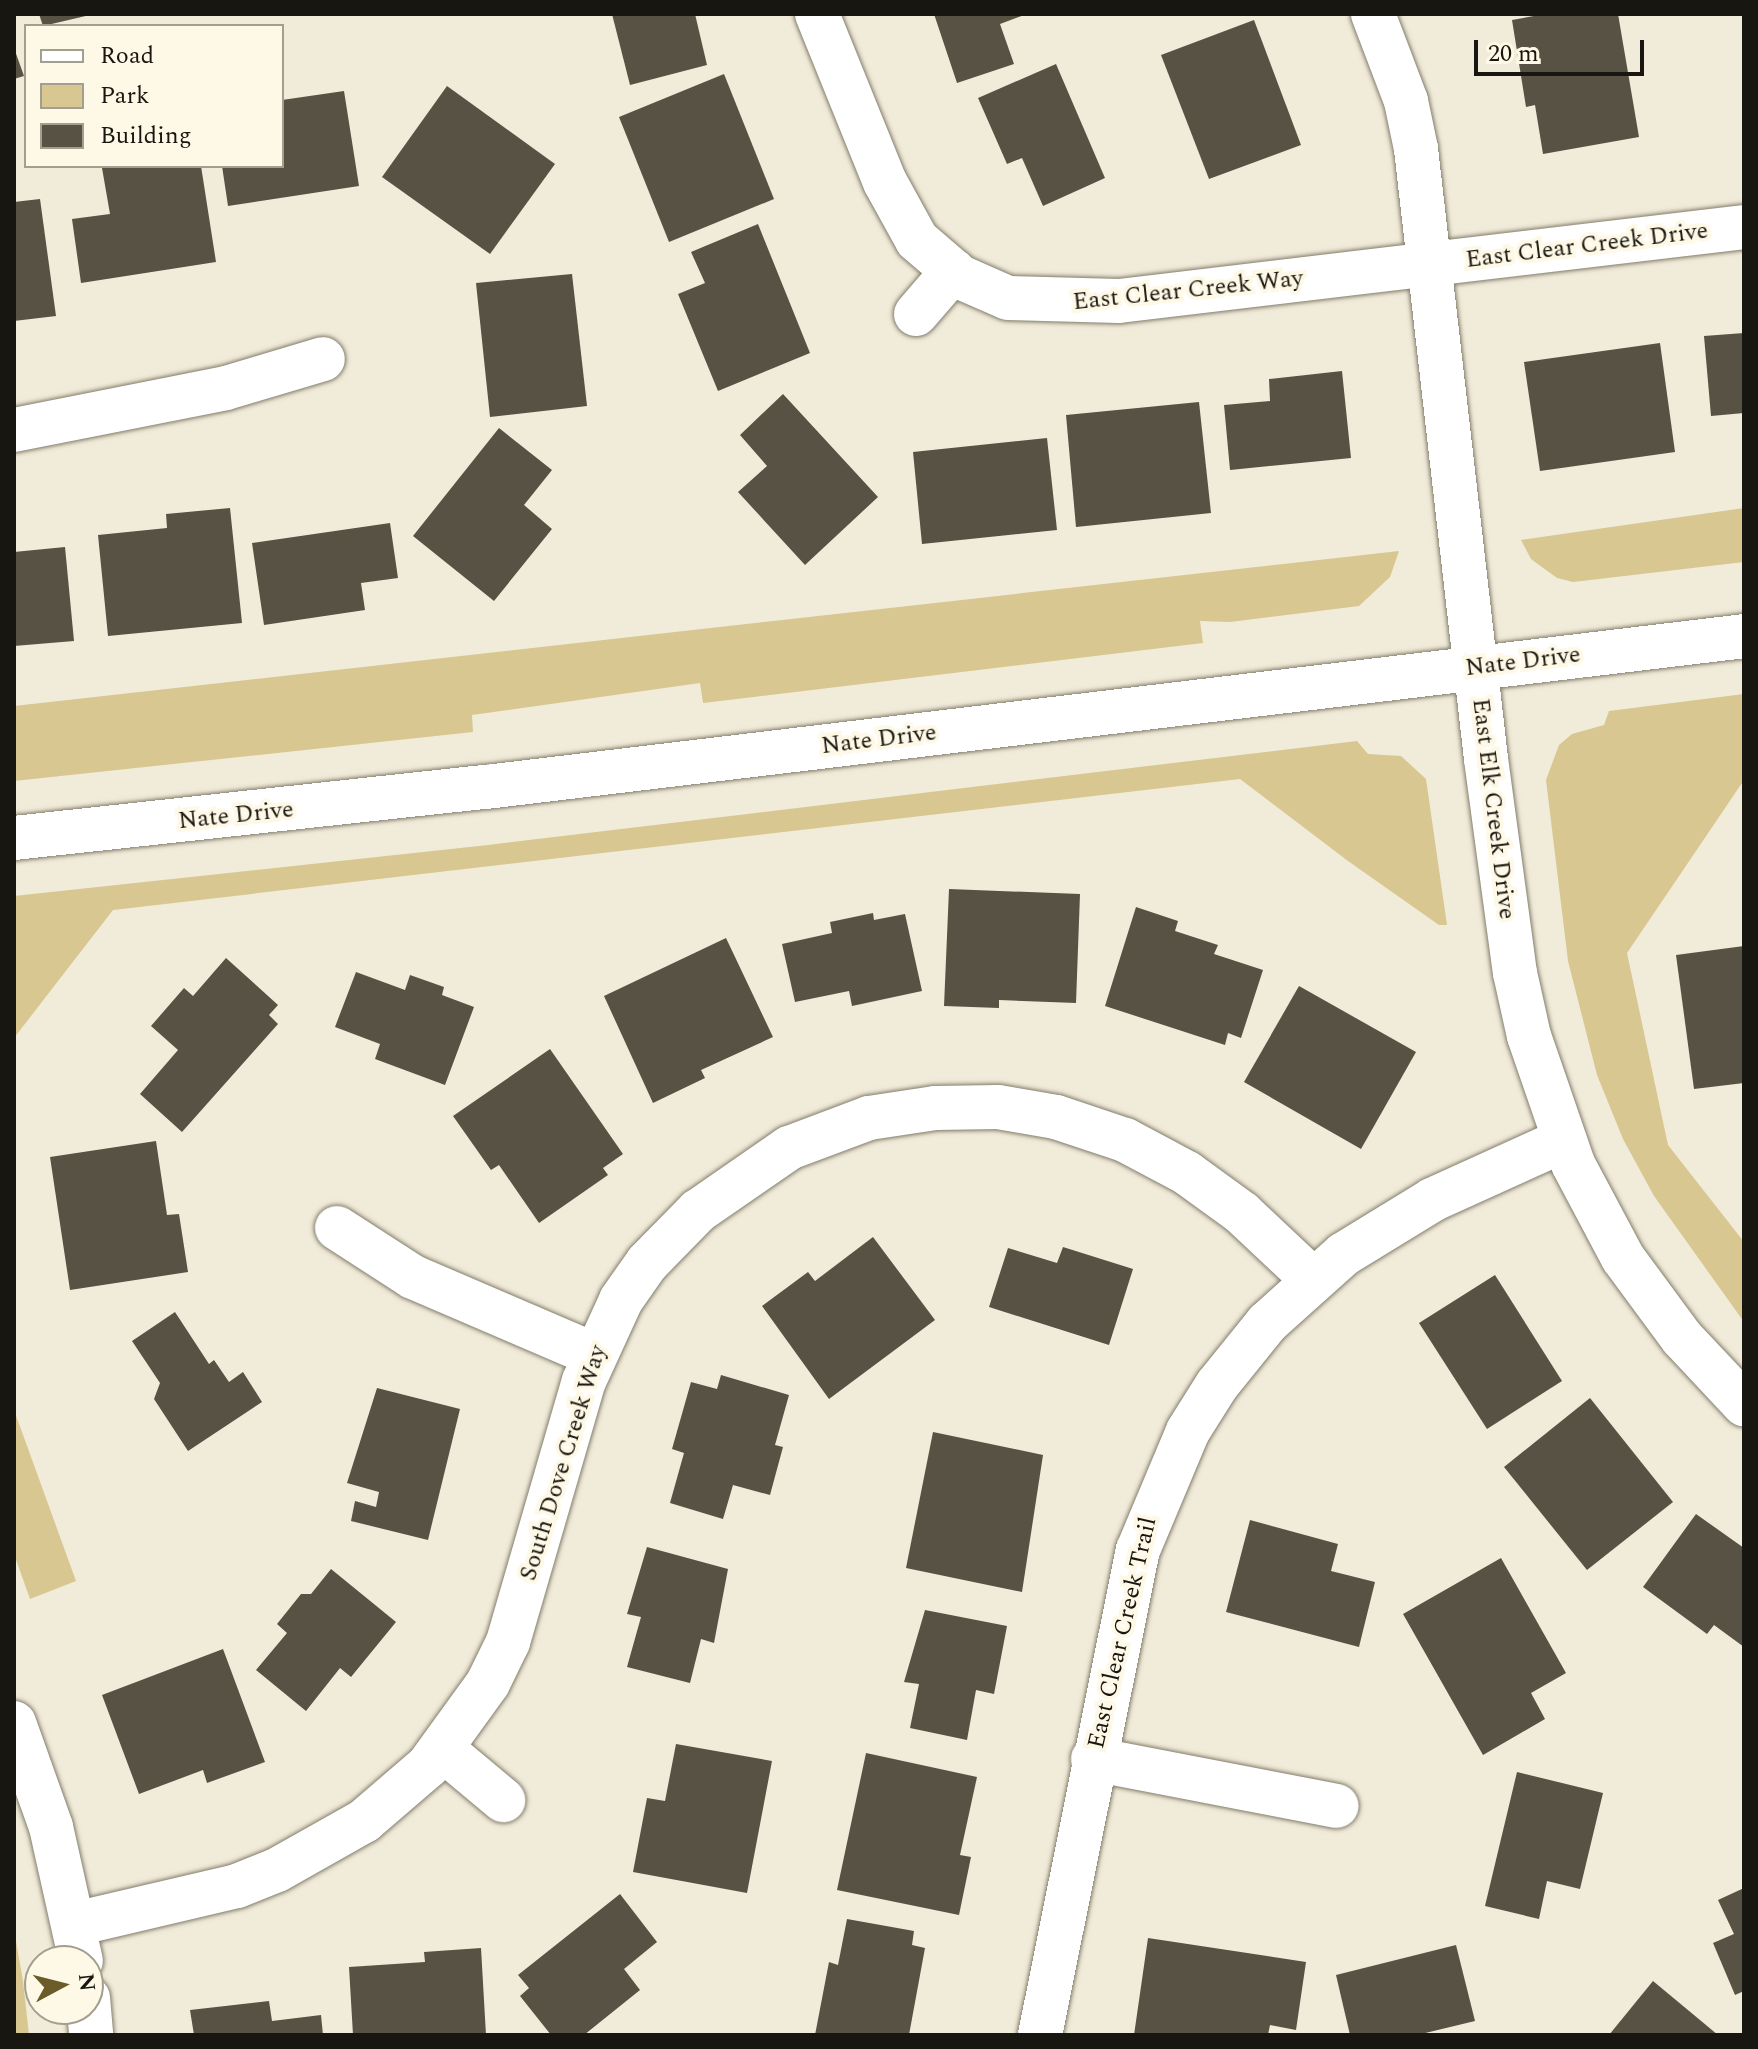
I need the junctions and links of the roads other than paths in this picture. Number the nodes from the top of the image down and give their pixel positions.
1 (817, 14) edge
2 (1373, 14) edge
3 (1744, 227) edge
4 (1430, 265) junction
5 (953, 271) junction
6 (916, 314) dead end
7 (323, 359) dead end
8 (14, 430) edge
9 (1744, 636) edge
10 (1475, 667) junction
11 (14, 838) edge
12 (1564, 1140) junction
13 (337, 1228) dead end
14 (1313, 1280) junction
15 (595, 1355) junction
16 (1744, 1404) edge
17 (14, 1723) edge
18 (442, 1749) junction
19 (1093, 1759) junction
20 (503, 1800) dead end
21 (1337, 1806) dead end
22 (78, 1943) edge
23 (1040, 2035) edge

1 - 5 street, East Clear Creek Way
2 - 4 street, East Elk Creek Drive
3 - 4 street, East Clear Creek Drive
4 - 5 street, East Clear Creek Way
4 - 10 street, East Elk Creek Drive
5 - 6 street
7 - 8 street
9 - 10 street, Nate Drive
10 - 11 street, Nate Drive
10 - 12 street, East Elk Creek Drive
12 - 14 street, East Clear Creek Trail
12 - 16 street, East Elk Creek Drive
13 - 15 street
14 - 15 street, South Dove Creek Way
14 - 19 street, East Clear Creek Trail
15 - 18 street, South Dove Creek Way
17 - 22 street
18 - 20 street
18 - 22 street, South Dove Creek Way
19 - 21 street
19 - 23 street, East Clear Creek Trail

